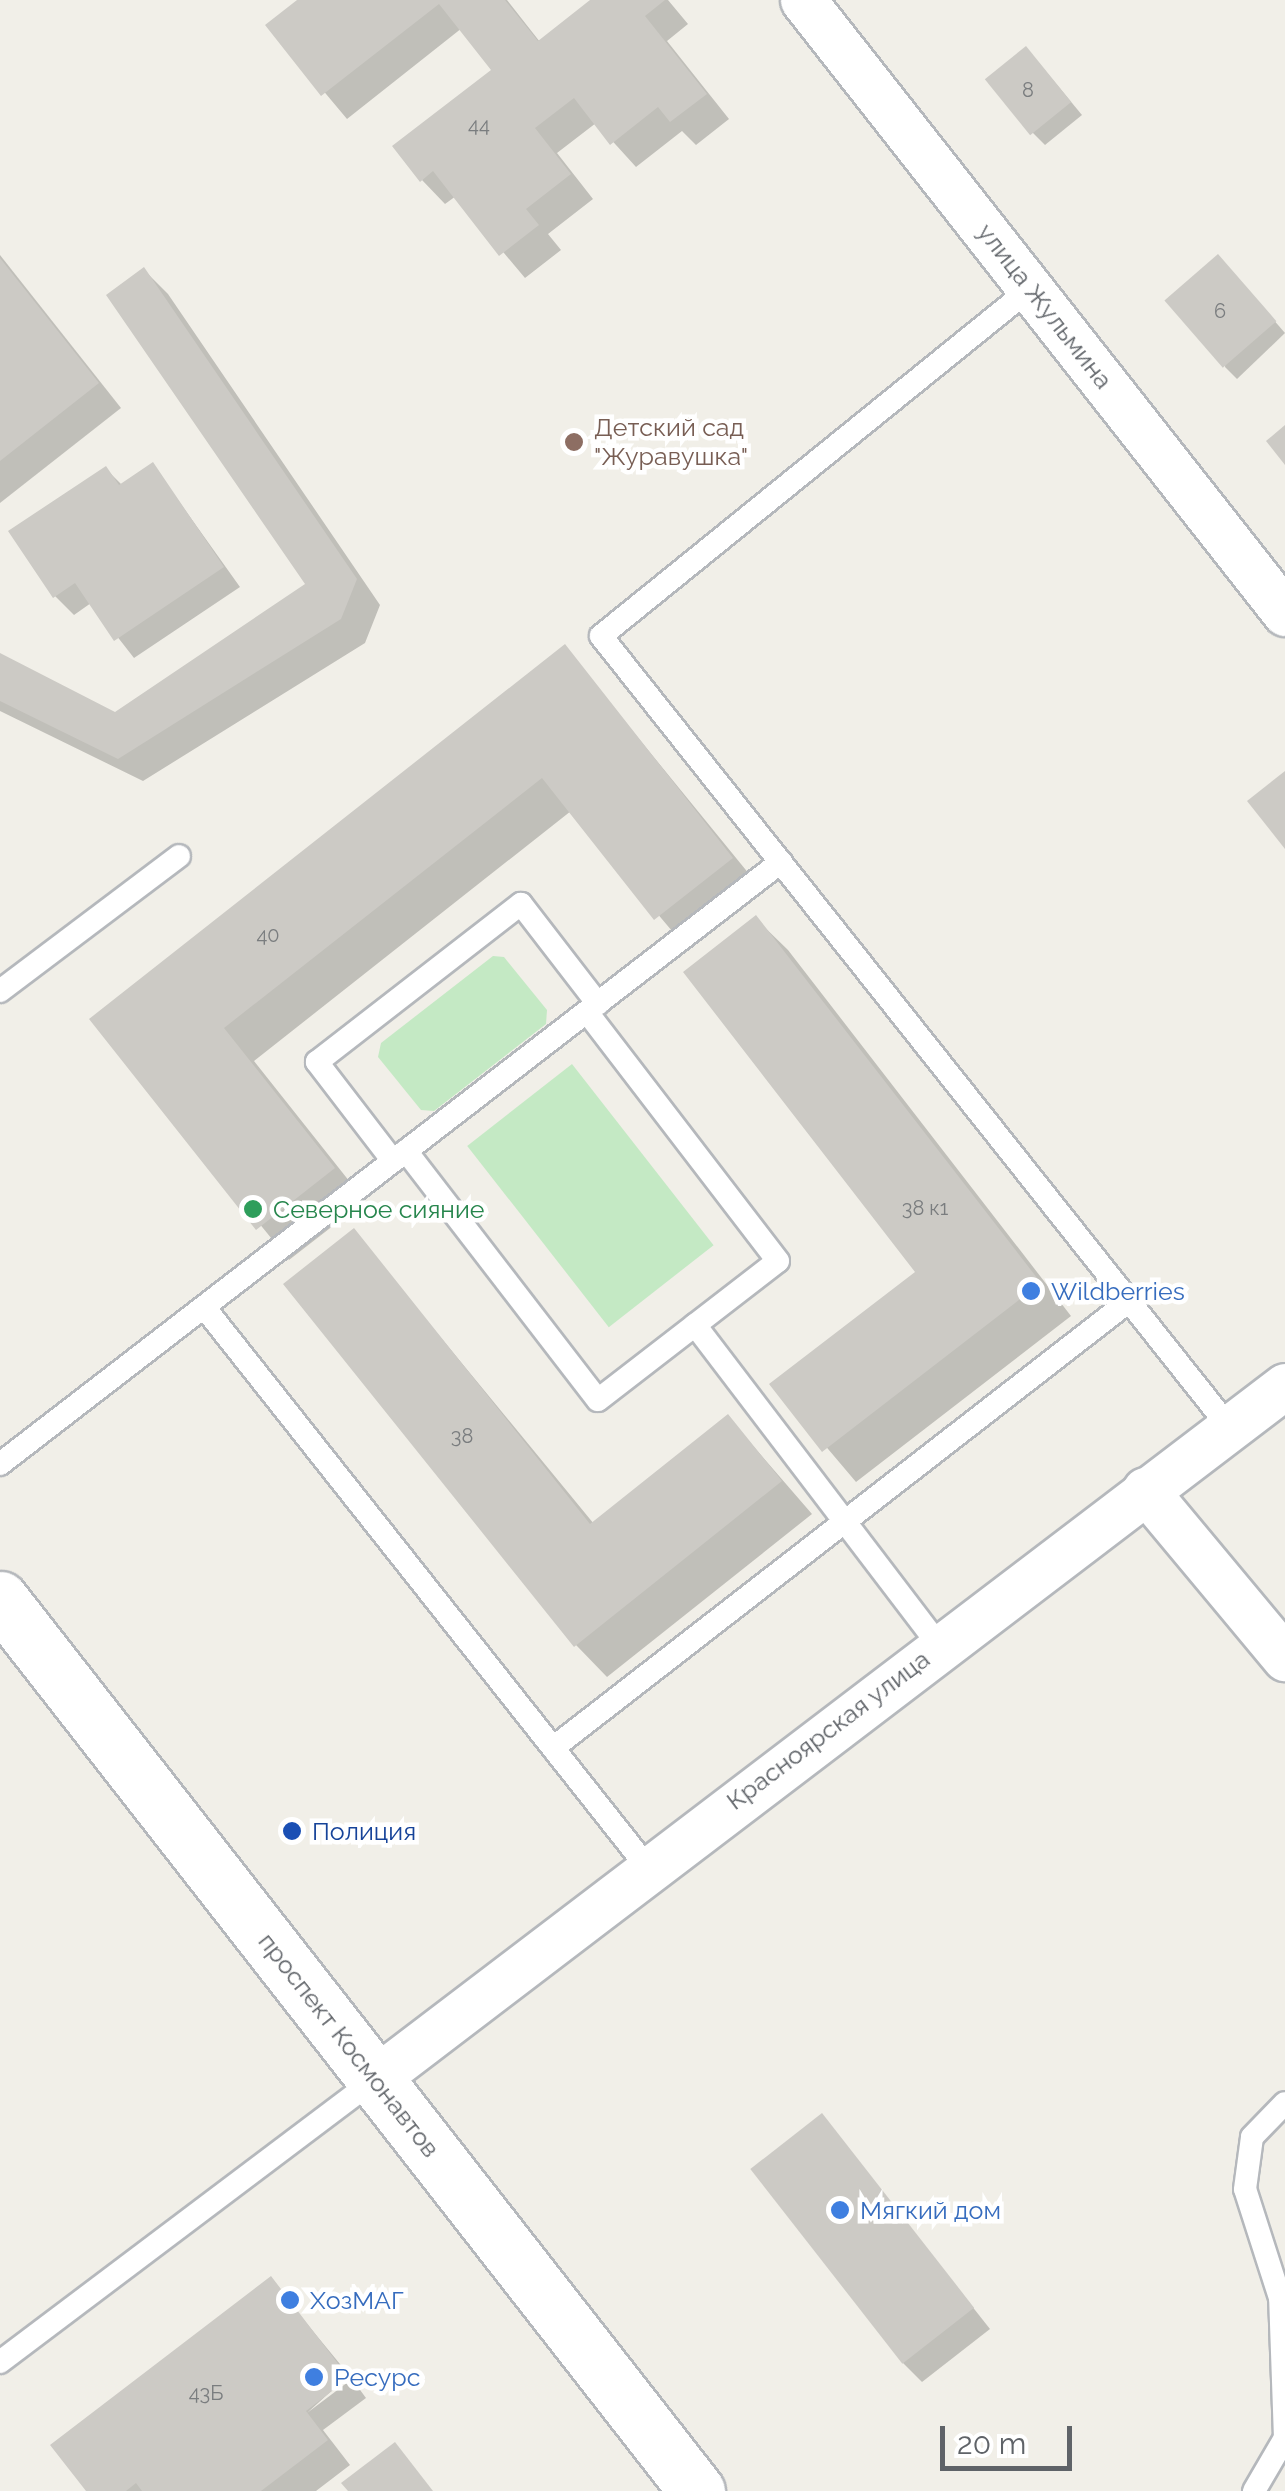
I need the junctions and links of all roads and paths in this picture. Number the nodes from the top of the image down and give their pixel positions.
1 (803, 0) edge
2 (1031, 288) junction
3 (1285, 613) edge
4 (178, 856) dead end
5 (781, 862) junction
6 (0, 992) edge
7 (592, 1008) junction
8 (400, 1156) junction
9 (1129, 1301) junction
10 (204, 1306) junction
11 (695, 1324) junction
12 (1285, 1386) edge
13 (1229, 1427) junction
14 (0, 1464) edge
15 (1144, 1490) junction
16 (845, 1522) junction
17 (0, 1600) edge
18 (940, 1645) junction
19 (1285, 1658) edge
20 (553, 1748) junction
21 (648, 1868) junction
22 (375, 2078) junction
23 (1285, 2103) edge
24 (0, 2361) edge
25 (696, 2491) edge
26 (1254, 2491) edge

1 - 2 street, улица Жульмина
2 - 3 street, улица Жульмина
2 - 5 lane
4 - 6 lane
5 - 7 lane
5 - 9 lane
7 - 8 lane
7 - 8 lane
7 - 11 lane
8 - 10 lane
8 - 11 lane
9 - 13 lane
9 - 16 lane
10 - 14 lane
10 - 20 lane
11 - 16 lane
12 - 13 street, Красноярская улица
13 - 15 street, Красноярская улица
15 - 18 street, Красноярская улица
15 - 19 street
16 - 18 lane
16 - 20 lane
17 - 22 main road, проспект Космонавтов
18 - 21 street, Красноярская улица
20 - 21 lane
21 - 22 street, Красноярская улица
22 - 24 lane
22 - 25 main road, проспект Космонавтов
23 - 26 lane

